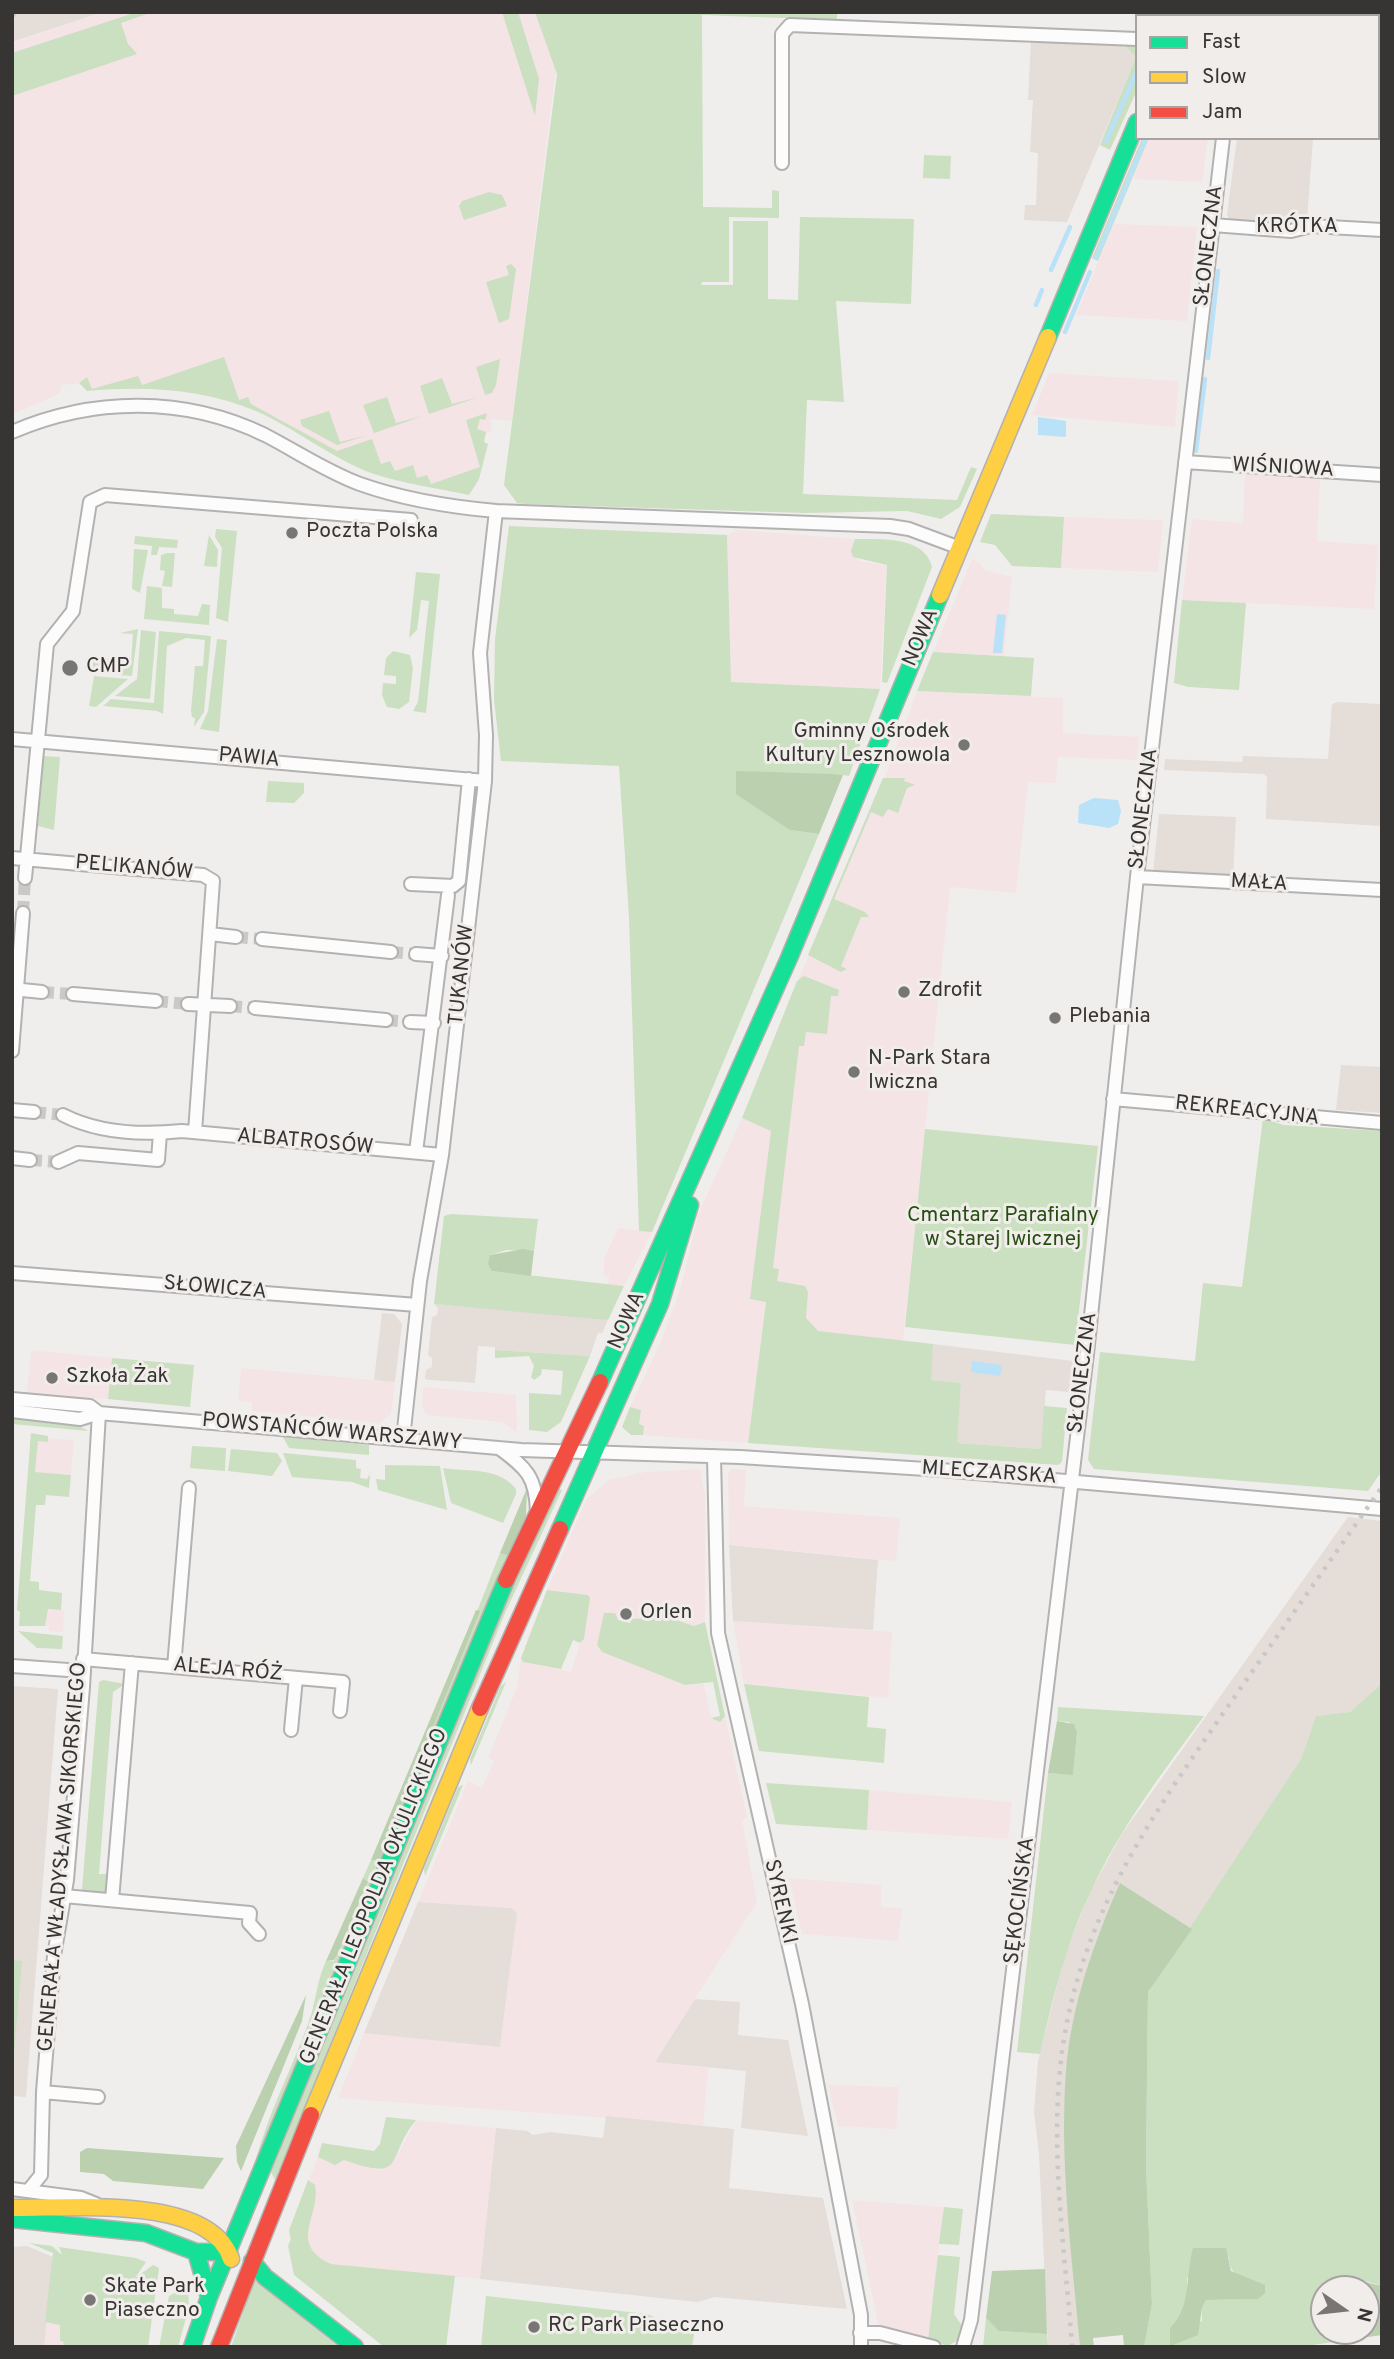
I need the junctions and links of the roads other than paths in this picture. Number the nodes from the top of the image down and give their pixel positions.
1 (1135, 39) edge
2 (1135, 127) edge
3 (1223, 140) edge
4 (782, 163) dead end
5 (1213, 225) junction
6 (1382, 230) edge
7 (12, 432) edge
8 (1185, 462) junction
9 (1382, 475) edge
10 (496, 510) junction
11 (411, 520) dead end
12 (960, 548) junction
13 (12, 739) edge
14 (39, 741) junction
15 (469, 779) junction
16 (485, 781) junction
17 (12, 858) edge
18 (27, 859) junction
19 (1137, 877) junction
20 (25, 878) tunnel mouth
21 (411, 884) dead end
22 (1382, 890) edge
23 (448, 895) dead end
24 (23, 913) tunnel mouth
25 (210, 934) junction
26 (236, 937) tunnel mouth
27 (262, 939) tunnel mouth
28 (391, 952) tunnel mouth
29 (416, 954) tunnel mouth
30 (442, 956) junction
31 (15, 990) edge
32 (42, 992) tunnel mouth
33 (73, 994) tunnel mouth
34 (156, 1001) tunnel mouth
35 (188, 1004) tunnel mouth
36 (204, 1006) junction
37 (230, 1006) tunnel mouth
38 (255, 1008) tunnel mouth
39 (386, 1020) tunnel mouth
40 (410, 1022) tunnel mouth
41 (434, 1023) junction
42 (12, 1051) edge
43 (1113, 1099) junction
44 (12, 1110) edge
45 (34, 1112) tunnel mouth
46 (64, 1115) tunnel mouth
47 (1382, 1123) edge
48 (195, 1132) junction
49 (160, 1133) junction
50 (416, 1152) junction
51 (442, 1155) junction
52 (12, 1158) edge
53 (30, 1160) tunnel mouth
54 (58, 1163) tunnel mouth
55 (690, 1190) junction
56 (12, 1273) edge
57 (417, 1305) junction
58 (12, 1399) edge
59 (12, 1411) edge
60 (99, 1413) junction
61 (403, 1439) junction
62 (498, 1448) junction
63 (566, 1451) junction
64 (594, 1451) junction
65 (715, 1456) junction
66 (1071, 1481) junction
67 (189, 1488) dead end
68 (1382, 1509) edge
69 (537, 1513) junction
70 (132, 1663) junction
71 (82, 1665) junction
72 (12, 1666) edge
73 (174, 1667) junction
74 (296, 1678) junction
75 (340, 1712) dead end
76 (291, 1730) dead end
77 (64, 1896) junction
78 (112, 1900) junction
79 (258, 1934) dead end
80 (43, 2092) junction
81 (98, 2097) dead end
82 (41, 2175) junction
83 (12, 2189) edge
84 (27, 2191) junction
85 (62, 2195) junction
86 (99, 2206) junction
87 (12, 2208) edge
88 (12, 2219) edge
89 (243, 2219) junction
90 (207, 2230) junction
91 (196, 2252) junction
92 (229, 2252) junction
93 (252, 2261) junction
94 (209, 2297) junction
95 (236, 2301) junction
96 (860, 2333) junction
97 (192, 2347) edge
98 (219, 2347) edge
99 (355, 2347) edge
100 (861, 2347) edge
101 (934, 2347) edge
102 (962, 2347) edge

1 - 4 street
2 - 12 main road, NOWA
3 - 5 street, SŁONECZNA
5 - 6 street, KRÓTKA
5 - 8 street, SŁONECZNA
7 - 10 street
8 - 9 street, WIŚNIOWA
8 - 19 street, SŁONECZNA
10 - 12 street
10 - 16 street, TUKANÓW
11 - 14 street
12 - 55 main road, NOWA
13 - 14 street, PAWIA
14 - 15 street, PAWIA
14 - 18 street
15 - 16 street, PAWIA
15 - 21 street
16 - 51 street, TUKANÓW
17 - 18 street, PELIKANÓW
18 - 20 street
18 - 25 street, PELIKANÓW
19 - 22 street, MAŁA
19 - 43 street, SŁONECZNA
23 - 30 street, TUKANÓW
24 - 31 street
25 - 26 street
25 - 36 street, PELIKANÓW
27 - 28 street
29 - 30 street
30 - 41 street, TUKANÓW
31 - 32 street
31 - 42 street
33 - 34 street
35 - 36 street
36 - 37 street
36 - 48 street, PELIKANÓW
38 - 39 street
40 - 41 street
41 - 50 street, TUKANÓW
43 - 47 street, REKREACYJNA
43 - 66 street, SŁONECZNA
44 - 45 street
46 - 49 street, ALBATROSÓW
48 - 49 street, ALBATROSÓW
48 - 50 street, ALBATROSÓW
49 - 54 street
50 - 51 street, ALBATROSÓW
51 - 57 street, TUKANÓW
52 - 53 street
55 - 63 main road, NOWA
55 - 64 main road, NOWA
56 - 57 street, SŁOWICZA
57 - 61 street, TUKANÓW
58 - 60 street, POWSTAŃCÓW WARSZAWY
59 - 60 street, POWSTAŃCÓW WARSZAWY
60 - 61 street, POWSTAŃCÓW WARSZAWY
60 - 71 street, GENERAŁA WŁADYSŁAWA SIKORSKIEGO
61 - 62 street, POWSTAŃCÓW WARSZAWY
62 - 63 street, POWSTAŃCÓW WARSZAWY
62 - 69 street
63 - 64 street, POWSTAŃCÓW WARSZAWY
63 - 69 main road, GENERAŁA LEOPOLDA OKULICKIEGO
64 - 65 street, MLECZARSKA
64 - 93 main road, GENERAŁA LEOPOLDA OKULICKIEGO
65 - 66 street, MLECZARSKA
65 - 96 street, SYRENKI
66 - 68 street, MLECZARSKA
66 - 102 street, SĘKOCIŃSKA
67 - 73 street
69 - 89 main road, GENERAŁA LEOPOLDA OKULICKIEGO
70 - 71 street, ALEJA RÓŻ
70 - 73 street, ALEJA RÓŻ
70 - 78 street
71 - 72 street, ALEJA RÓŻ
71 - 77 street, GENERAŁA WŁADYSŁAWA SIKORSKIEGO
73 - 74 street, ALEJA RÓŻ
74 - 75 street, ALEJA RÓŻ
74 - 76 street
77 - 78 street
77 - 80 street, GENERAŁA WŁADYSŁAWA SIKORSKIEGO
78 - 79 street
80 - 81 street
80 - 82 street, GENERAŁA WŁADYSŁAWA SIKORSKIEGO
82 - 84 street
82 - 85 street
83 - 84 street
84 - 85 street
85 - 86 street
86 - 87 main road
86 - 90 main road
88 - 91 main road
89 - 90 main road
89 - 92 main road, GENERAŁA LEOPOLDA OKULICKIEGO
90 - 92 main road
91 - 92 main road
91 - 94 main road
92 - 93 main road
92 - 94 main road, GENERAŁA LEOPOLDA OKULICKIEGO
92 - 95 main road
93 - 95 main road, GENERAŁA LEOPOLDA OKULICKIEGO
93 - 99 main road
94 - 97 main road, GENERAŁA LEOPOLDA OKULICKIEGO
95 - 98 main road, GENERAŁA LEOPOLDA OKULICKIEGO
96 - 100 street, SYRENKI
96 - 101 street

